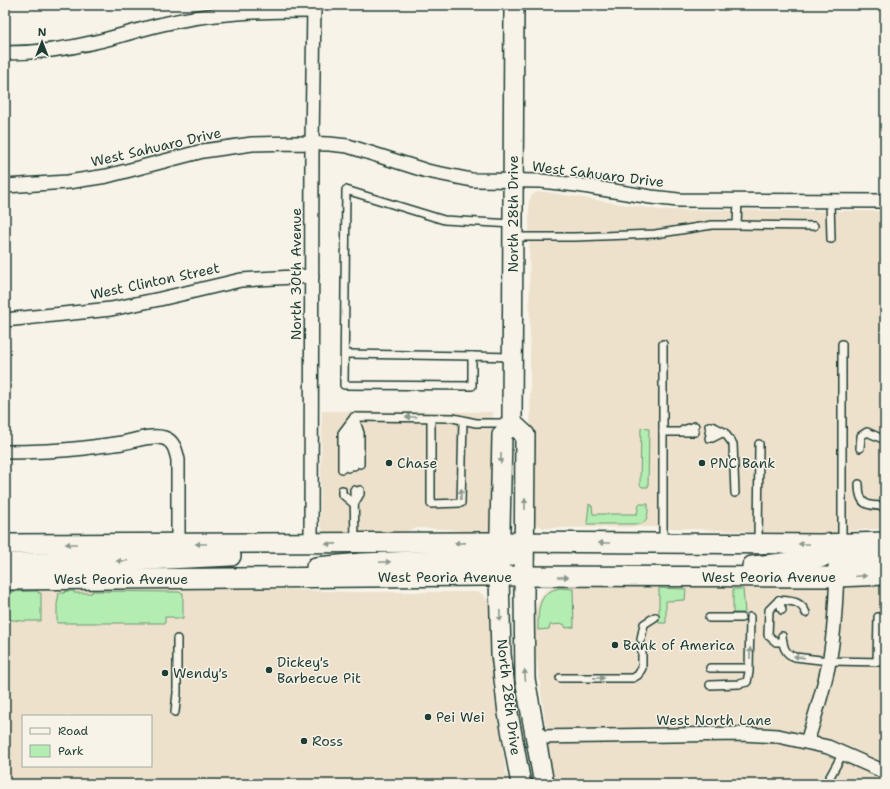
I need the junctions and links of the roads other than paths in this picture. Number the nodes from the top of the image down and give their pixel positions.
1 (514, 5) edge
2 (314, 8) edge
3 (5, 53) edge
4 (312, 144) junction
5 (513, 181) junction
6 (5, 186) edge
7 (738, 200) junction
8 (830, 200) junction
9 (885, 201) edge
10 (737, 225) junction
11 (814, 226) dead end
12 (513, 230) junction
13 (831, 239) dead end
14 (312, 276) junction
15 (5, 320) edge
16 (663, 344) dead end
17 (842, 344) dead end
18 (344, 354) junction
19 (472, 356) junction
20 (513, 357) junction
21 (354, 417) junction
22 (431, 418) junction
23 (463, 420) junction
24 (512, 423) junction
25 (695, 429) dead end
26 (663, 432) junction
27 (677, 432) junction
28 (724, 432) junction
29 (689, 438) dead end
30 (885, 440) edge
31 (759, 444) dead end
32 (860, 448) dead end
33 (5, 452) edge
34 (859, 484) dead end
35 (735, 493) dead end
36 (354, 504) junction
37 (885, 506) edge
38 (524, 542) junction
39 (842, 542) junction
40 (885, 542) edge
41 (663, 543) junction
42 (5, 544) edge
43 (178, 544) junction
44 (311, 544) junction
45 (355, 544) junction
46 (758, 544) junction
47 (885, 558) edge
48 (499, 559) junction
49 (5, 563) edge
50 (885, 575) edge
51 (524, 577) junction
52 (699, 577) junction
53 (837, 577) junction
54 (5, 580) edge
55 (779, 600) junction
56 (782, 610) dead end
57 (806, 613) dead end
58 (655, 617) dead end
59 (750, 617) dead end
60 (885, 617) edge
61 (709, 618) dead end
62 (741, 618) dead end
63 (176, 639) dead end
64 (641, 639) dead end
65 (642, 651) dead end
66 (829, 661) junction
67 (877, 662) junction
68 (885, 662) edge
69 (710, 668) dead end
70 (745, 668) dead end
71 (560, 678) dead end
72 (710, 685) dead end
73 (175, 712) dead end
74 (536, 737) junction
75 (807, 742) junction
76 (843, 752) junction
77 (885, 772) edge
78 (521, 784) edge
79 (544, 784) edge
80 (826, 784) edge

1 - 5 main road, North 28th Drive
2 - 3 street
2 - 4 street, North 30th Avenue
4 - 5 street, West Sahuaro Drive
4 - 6 street, West Sahuaro Drive
4 - 14 street, North 30th Avenue
5 - 7 street, West Sahuaro Drive
5 - 12 main road, North 28th Drive
7 - 8 street, West Sahuaro Drive
7 - 10 lane
8 - 9 street, West Sahuaro Drive
8 - 13 lane
10 - 11 lane
10 - 12 lane
12 - 18 lane
12 - 20 main road, North 28th Drive
14 - 15 street, West Clinton Street
14 - 44 street, North 30th Avenue
16 - 26 lane
17 - 39 lane
18 - 19 lane
18 - 19 lane
19 - 20 lane
20 - 24 main road, North 28th Drive
21 - 21 lane
22 -> 21 lane
22 - 23 lane
22 -> 23 lane
23 - 24 lane
38 -> 24 main road, North 28th Drive
24 -> 48 main road, North 28th Drive
25 - 27 lane
26 - 27 lane
26 - 41 lane
27 - 29 lane
28 - 28 lane
28 - 35 lane
30 - 32 lane
31 - 46 lane
33 - 43 street
34 - 37 lane
36 - 36 lane
36 - 45 lane
41 -> 38 main road
38 - 48 main road
38 - 51 main road, North 28th Drive
39 - 40 main road
39 -> 46 main road
39 - 52 main road
41 - 46 main road
43 -> 42 main road, West Peoria Avenue
44 -> 43 main road, West Peoria Avenue
45 -> 44 main road, West Peoria Avenue
44 -> 49 main road
48 -> 45 main road, West Peoria Avenue
47 - 53 main road
48 - 51 main road, West Peoria Avenue
54 -> 48 main road, West Peoria Avenue
48 -> 78 main road, North 28th Drive
53 -> 50 main road, West Peoria Avenue
51 -> 52 main road, West Peoria Avenue
74 -> 51 main road, North 28th Drive
52 - 53 main road, West Peoria Avenue
53 - 66 street
55 - 56 lane
55 - 57 lane
66 -> 55 lane
58 - 64 lane
72 -> 59 lane
60 - 67 lane
61 - 62 lane
63 - 73 lane
71 -> 65 lane
66 - 67 lane
66 - 75 street
67 - 68 lane
69 - 70 lane
74 - 75 street, West North Lane
74 - 79 main road, North 28th Drive
75 - 76 street, West North Lane
76 - 77 street, West North Lane
76 - 80 lane

